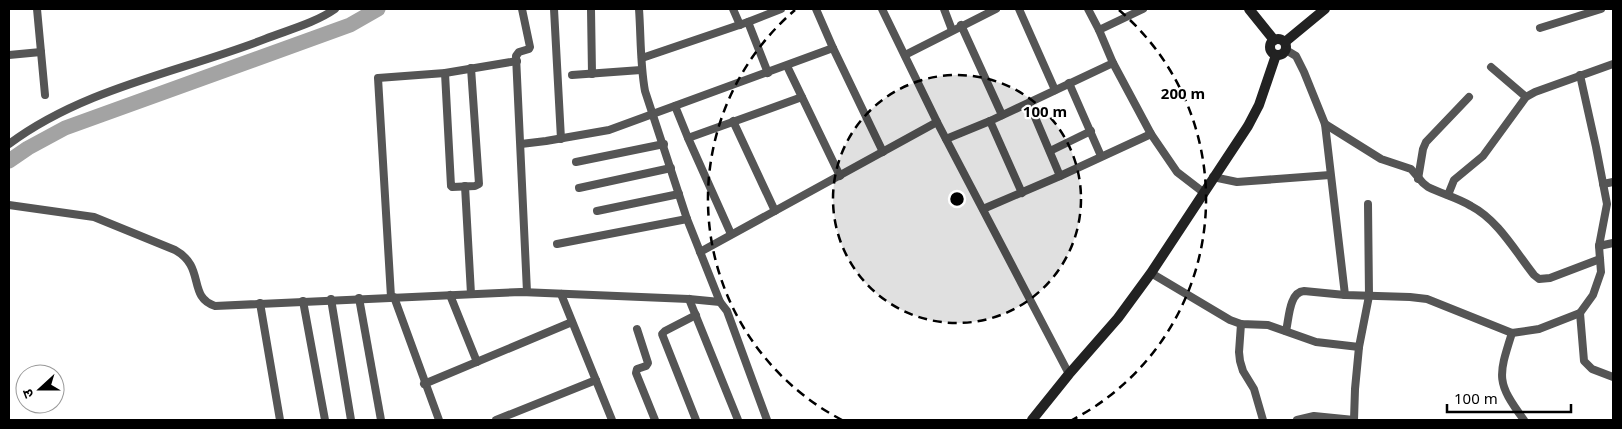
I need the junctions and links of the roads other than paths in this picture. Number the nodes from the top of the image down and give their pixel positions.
1 (37, 9) edge
2 (335, 9) edge
3 (522, 9) edge
4 (554, 9) edge
5 (592, 9) edge
6 (639, 9) edge
7 (733, 9) edge
8 (781, 9) edge
9 (816, 9) edge
10 (882, 9) edge
11 (944, 9) edge
12 (996, 9) edge
13 (1019, 9) edge
14 (1088, 9) edge
15 (1143, 9) edge
16 (1249, 9) edge
17 (1601, 9) edge
18 (1319, 11) edge
19 (748, 22) junction
20 (740, 25) junction
21 (961, 26) junction
22 (1540, 28) dead end
23 (952, 30) junction
24 (1099, 30) junction
25 (1274, 40) junction
26 (1286, 46) junction
27 (833, 48) junction
28 (41, 52) junction
29 (9, 55) edge
30 (905, 55) junction
31 (1276, 55) junction
32 (642, 58) junction
33 (516, 61) junction
34 (1112, 63) junction
35 (1613, 64) edge
36 (787, 66) junction
37 (1491, 67) dead end
38 (471, 68) junction
39 (641, 70) junction
40 (768, 72) junction
41 (445, 74) junction
42 (592, 74) junction
43 (572, 75) dead end
44 (1580, 75) junction
45 (1069, 84) junction
46 (1055, 90) junction
47 (45, 95) dead end
48 (802, 97) junction
49 (1469, 97) dead end
50 (1526, 97) junction
51 (1029, 103) junction
52 (675, 106) junction
53 (653, 114) junction
54 (1002, 115) junction
55 (733, 121) junction
56 (990, 121) junction
57 (937, 122) junction
58 (1325, 124) junction
59 (1091, 131) junction
60 (1151, 134) junction
61 (561, 138) junction
62 (688, 138) junction
63 (946, 139) junction
64 (9, 144) edge
65 (521, 144) junction
66 (664, 144) junction
67 (1050, 151) junction
68 (883, 152) junction
69 (1101, 156) junction
70 (576, 162) dead end
71 (672, 168) junction
72 (1330, 175) junction
73 (840, 176) junction
74 (1060, 176) junction
75 (1214, 177) junction
76 (1418, 179) junction
77 (1613, 182) edge
78 (1603, 184) junction
79 (465, 186) junction
80 (579, 188) dead end
81 (1022, 192) junction
82 (1203, 192) junction
83 (679, 194) junction
84 (1448, 195) junction
85 (1368, 204) dead end
86 (9, 205) edge
87 (983, 209) junction
88 (597, 211) dead end
89 (775, 211) junction
90 (687, 219) junction
91 (731, 234) junction
92 (1613, 243) edge
93 (557, 244) dead end
94 (1599, 246) junction
95 (700, 252) junction
96 (1600, 259) junction
97 (1151, 273) junction
98 (526, 292) junction
99 (471, 294) junction
100 (561, 294) junction
101 (450, 295) junction
102 (1345, 295) junction
103 (1369, 296) junction
104 (392, 297) junction
105 (360, 298) junction
106 (331, 299) junction
107 (689, 299) junction
108 (303, 301) junction
109 (260, 302) junction
110 (720, 302) junction
111 (1580, 314) junction
112 (696, 315) junction
113 (572, 322) junction
114 (1241, 324) junction
115 (637, 329) dead end
116 (1286, 331) junction
117 (1512, 333) junction
118 (1359, 346) junction
119 (477, 362) junction
120 (1069, 374) junction
121 (1613, 376) edge
122 (596, 380) junction
123 (424, 384) junction
124 (280, 420) edge
125 (325, 420) edge
126 (352, 420) edge
127 (381, 420) edge
128 (439, 420) edge
129 (496, 420) edge
130 (612, 420) edge
131 (655, 420) edge
132 (696, 420) edge
133 (738, 420) edge
134 (767, 420) edge
135 (1032, 420) edge
136 (1260, 420) edge
137 (1298, 420) edge
138 (1354, 420) edge
139 (1524, 420) edge

1 - 28 street
2 - 64 street
3 - 33 street
4 - 61 street
5 - 42 street
6 - 32 street
7 - 20 street
8 - 19 street
9 - 27 street
10 - 30 street
11 - 23 street
12 - 21 street
13 - 46 street
14 - 24 street
15 - 24 street
16 - 25 street
17 - 22 street
18 - 26 street
19 - 20 street
19 - 40 street
20 - 32 street
21 - 23 street
21 - 54 street
23 - 30 street
24 - 34 street
25 - 26 street
25 - 31 street
26 - 31 street
26 - 58 street
27 - 36 street
27 - 68 street
28 - 29 street
28 - 47 street
30 - 57 street
31 - 75 street
32 - 39 street
33 - 38 street
33 - 65 street
34 - 45 street
34 - 60 street
35 - 44 street
36 - 40 street
36 - 48 street
37 - 50 street
38 - 41 street
38 - 79 street
39 - 42 street
39 - 53 street
40 - 52 street
41 - 79 street
41 - 104 street
42 - 43 street
44 - 50 street
44 - 78 street
45 - 46 street
45 - 59 street
46 - 51 street
48 - 55 street
48 - 73 street
49 - 76 street
50 - 84 street
51 - 54 street
51 - 67 street
52 - 53 street
52 - 62 street
53 - 61 street
53 - 66 street
54 - 56 street
55 - 62 street
55 - 89 street
56 - 63 street
56 - 81 street
57 - 63 street
57 - 68 street
58 - 72 street
58 - 76 street
59 - 67 street
59 - 69 street
60 - 69 street
60 - 82 street
61 - 65 street
62 - 91 street
63 - 87 street
65 - 98 street
66 - 70 street
66 - 71 street
67 - 74 street
68 - 73 street
69 - 74 street
71 - 80 street
71 - 83 street
72 - 75 street
72 - 102 street
73 - 89 street
74 - 81 street
75 - 82 street
76 - 84 street
77 - 78 street
78 - 94 street
79 - 99 street
81 - 87 street
82 - 97 street
83 - 88 street
83 - 90 street
84 - 96 street
85 - 103 street
86 - 109 street
87 - 120 street
89 - 91 street
90 - 93 street
90 - 95 street
91 - 95 street
92 - 94 street
94 - 96 street
95 - 110 street
96 - 111 street
97 - 114 street
97 - 120 street
98 - 99 street
98 - 100 street
99 - 101 street
100 - 107 street
100 - 113 street
101 - 104 street
101 - 119 street
102 - 103 street
102 - 116 street
103 - 117 street
103 - 118 street
104 - 105 street
104 - 123 street
105 - 106 street
105 - 127 street
106 - 108 street
106 - 126 street
107 - 110 street
107 - 112 street
108 - 109 street
108 - 125 street
109 - 124 street
110 - 134 street
111 - 117 street
111 - 121 street
112 - 132 street
112 - 133 street
113 - 119 street
113 - 122 street
114 - 116 street
114 - 136 street
115 - 131 street
116 - 118 street
117 - 139 street
118 - 138 street
119 - 123 street
120 - 135 street
122 - 129 street
122 - 130 street
123 - 128 street
137 - 138 street

